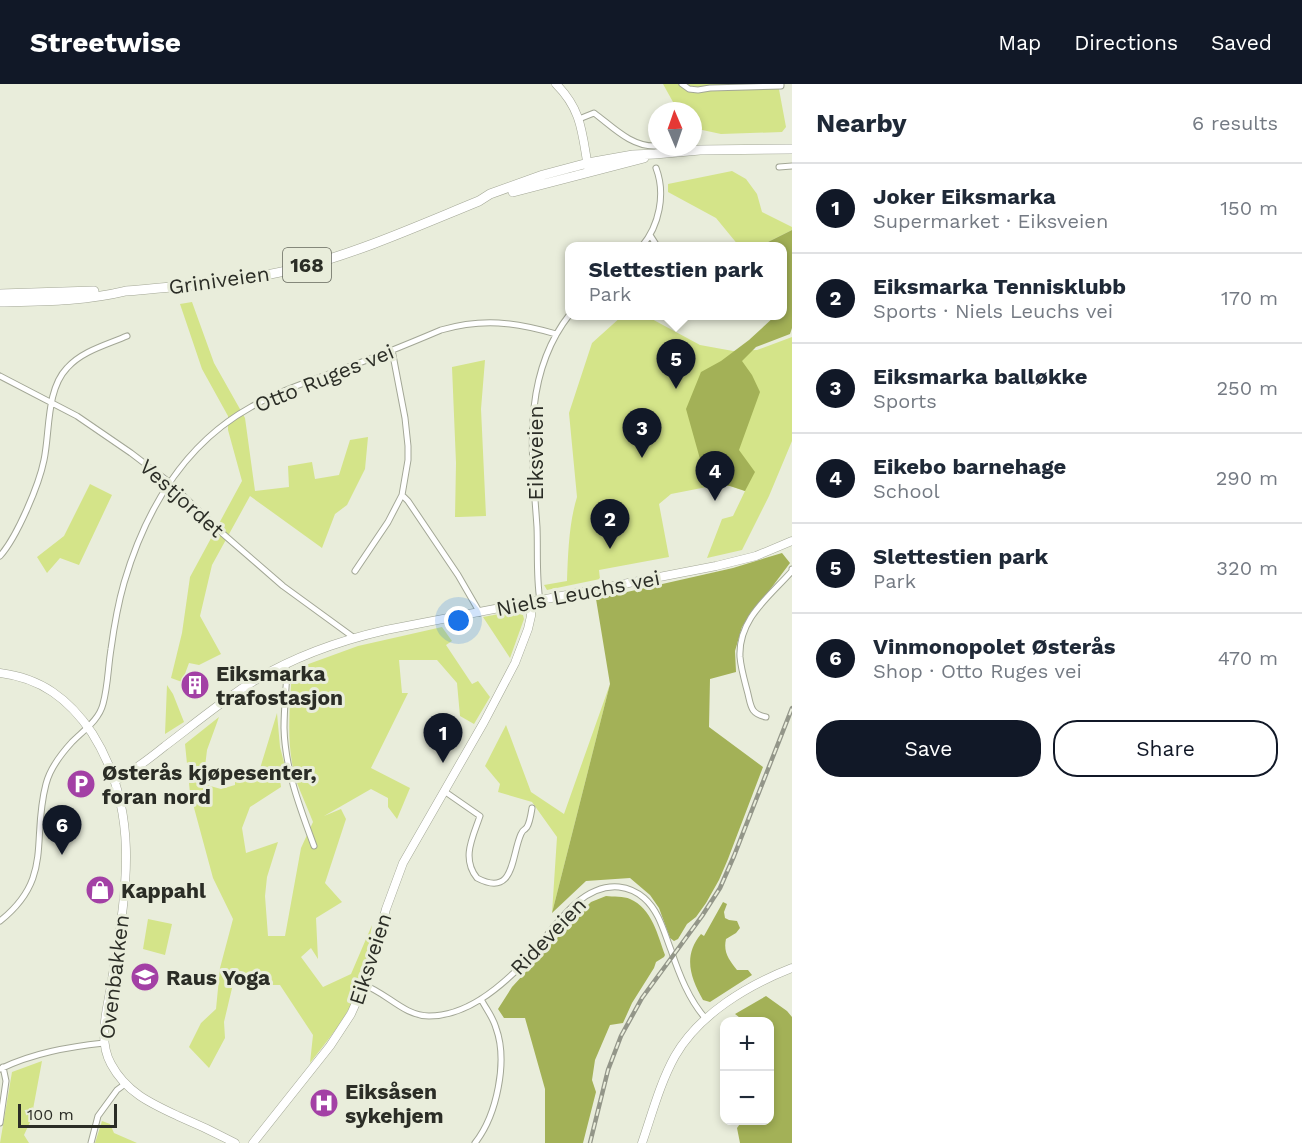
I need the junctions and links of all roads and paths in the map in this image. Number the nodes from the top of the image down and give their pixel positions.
1 (556, 84) edge
2 (682, 84) edge
3 (781, 84) edge
4 (579, 119) junction
5 (648, 146) edge
6 (792, 149) edge
7 (702, 150) edge
8 (648, 152) edge
9 (792, 166) edge
10 (588, 167) junction
11 (778, 167) dead end
12 (656, 168) dead end
13 (650, 235) junction
14 (645, 242) edge
15 (654, 242) edge
16 (126, 291) junction
17 (0, 294) edge
18 (0, 302) edge
19 (566, 320) edge
20 (556, 334) junction
21 (127, 336) dead end
22 (392, 350) junction
23 (0, 376) edge
24 (52, 403) junction
25 (169, 482) junction
26 (402, 495) junction
27 (791, 544) edge
28 (0, 556) edge
29 (792, 569) edge
30 (355, 571) dead end
31 (536, 601) junction
32 (480, 613) junction
33 (353, 637) junction
34 (285, 664) junction
35 (0, 673) edge
36 (766, 717) dead end
37 (88, 728) junction
38 (116, 781) junction
39 (444, 791) junction
40 (532, 808) dead end
41 (314, 846) dead end
42 (0, 921) edge
43 (792, 968) edge
44 (364, 985) junction
45 (481, 999) junction
46 (706, 1019) junction
47 (104, 1043) junction
48 (2, 1068) edge
49 (125, 1084) junction
50 (0, 1123) edge
51 (91, 1143) edge
52 (235, 1143) edge
53 (253, 1143) edge
54 (476, 1143) edge
55 (642, 1143) edge

1 - 4 street
2 - 3 street
4 - 5 street
4 - 10 street
6 - 7 main road, Griniveien / 168
8 - 10 main road, Griniveien / 168
9 - 11 street
10 - 16 main road, Griniveien / 168
12 - 13 street
13 - 14 street
13 - 15 street
16 - 17 main road, Griniveien / 168
16 - 18 main road, Griniveien / 168
19 - 20 street, Eiksveien
20 - 22 street, Otto Ruges vei
20 - 31 street, Eiksveien
21 - 24 street
22 - 25 street, Otto Ruges vei
22 - 26 street
23 - 24 street, Vestjordet
24 - 25 street, Vestjordet
24 - 28 street
25 - 33 street, Vestjordet
25 - 37 street, Otto Ruges vei
26 - 30 street
26 - 32 street
27 - 31 street, Niels Leuchs vei
29 - 36 street
31 - 32 street, Niels Leuchs vei
31 - 39 street, Eiksveien
32 - 33 street, Niels Leuchs vei
33 - 34 street, Niels Leuchs vei
34 - 38 street, Niels Leuchs vei
34 - 41 street
35 - 37 street, Ovenbakken
37 - 38 street, Ovenbakken
37 - 42 street, Otto Ruges vei
38 - 47 street, Ovenbakken
39 - 40 street
39 - 44 street, Eiksveien
43 - 46 street
44 - 45 street, Rideveien
44 - 53 street, Eiksveien
45 - 46 street, Rideveien
45 - 54 street
46 - 55 street
47 - 48 street
47 - 49 street, Ovenbakken
48 - 50 street
49 - 51 street
49 - 52 street, Ovenbakken

